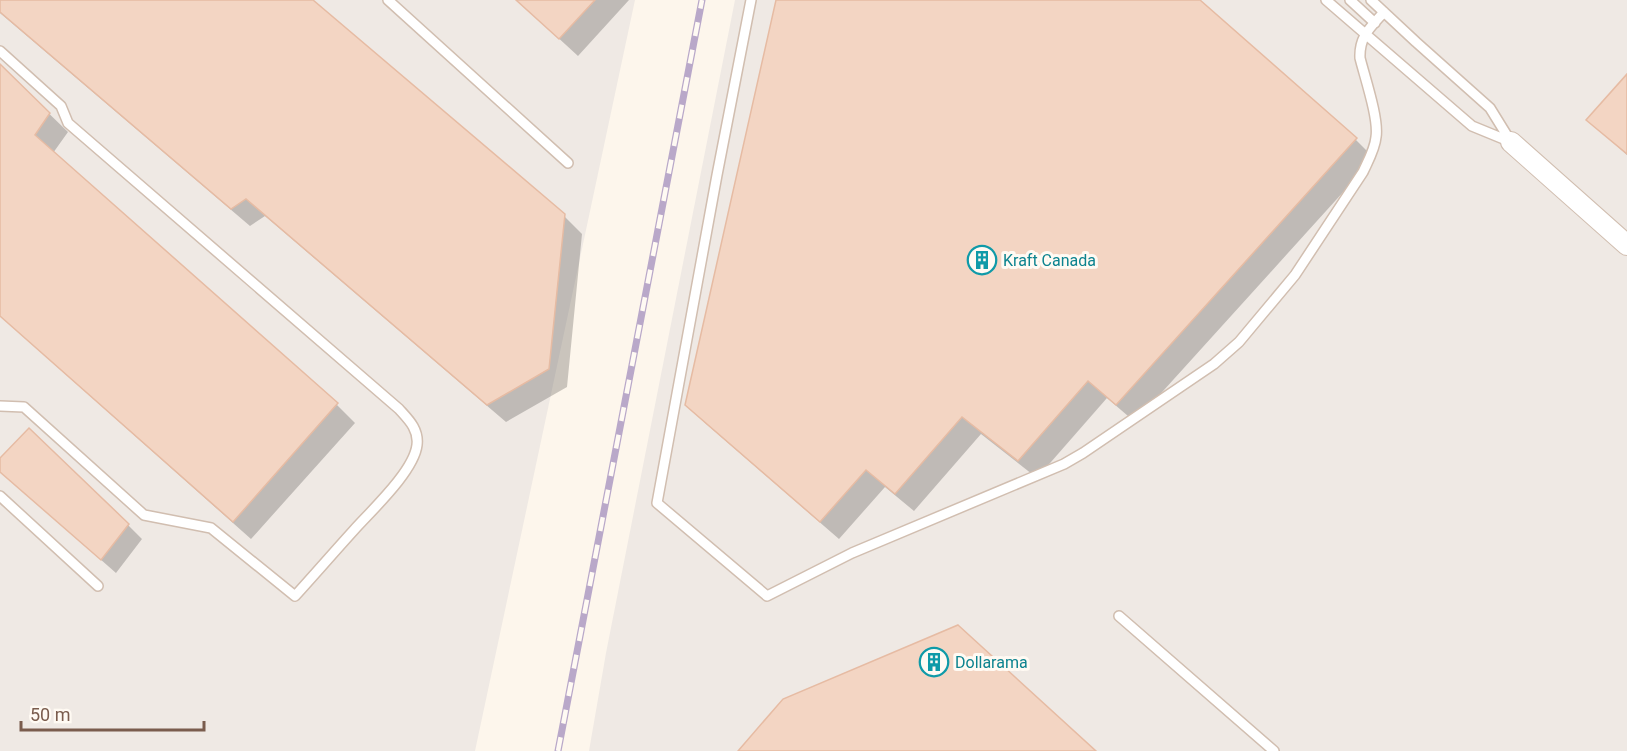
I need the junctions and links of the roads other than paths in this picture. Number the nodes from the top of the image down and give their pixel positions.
1 (388, 0) edge
2 (751, 0) edge
3 (1326, 0) edge
4 (1350, 0) edge
5 (1371, 0) edge
6 (1384, 12) junction
7 (1375, 22) junction
8 (1365, 34) junction
9 (0, 51) edge
10 (1511, 142) junction
11 (568, 163) dead end
12 (1627, 245) edge
13 (0, 406) edge
14 (0, 496) edge
15 (99, 586) dead end
16 (1119, 616) dead end
17 (1274, 751) edge

1 - 11 lane
2 - 8 lane
3 - 8 lane
4 - 7 lane
5 - 6 lane
6 - 7 lane
6 - 10 lane
7 - 8 lane
8 - 10 lane
9 - 13 lane
10 - 12 street
14 - 15 lane
16 - 17 lane

